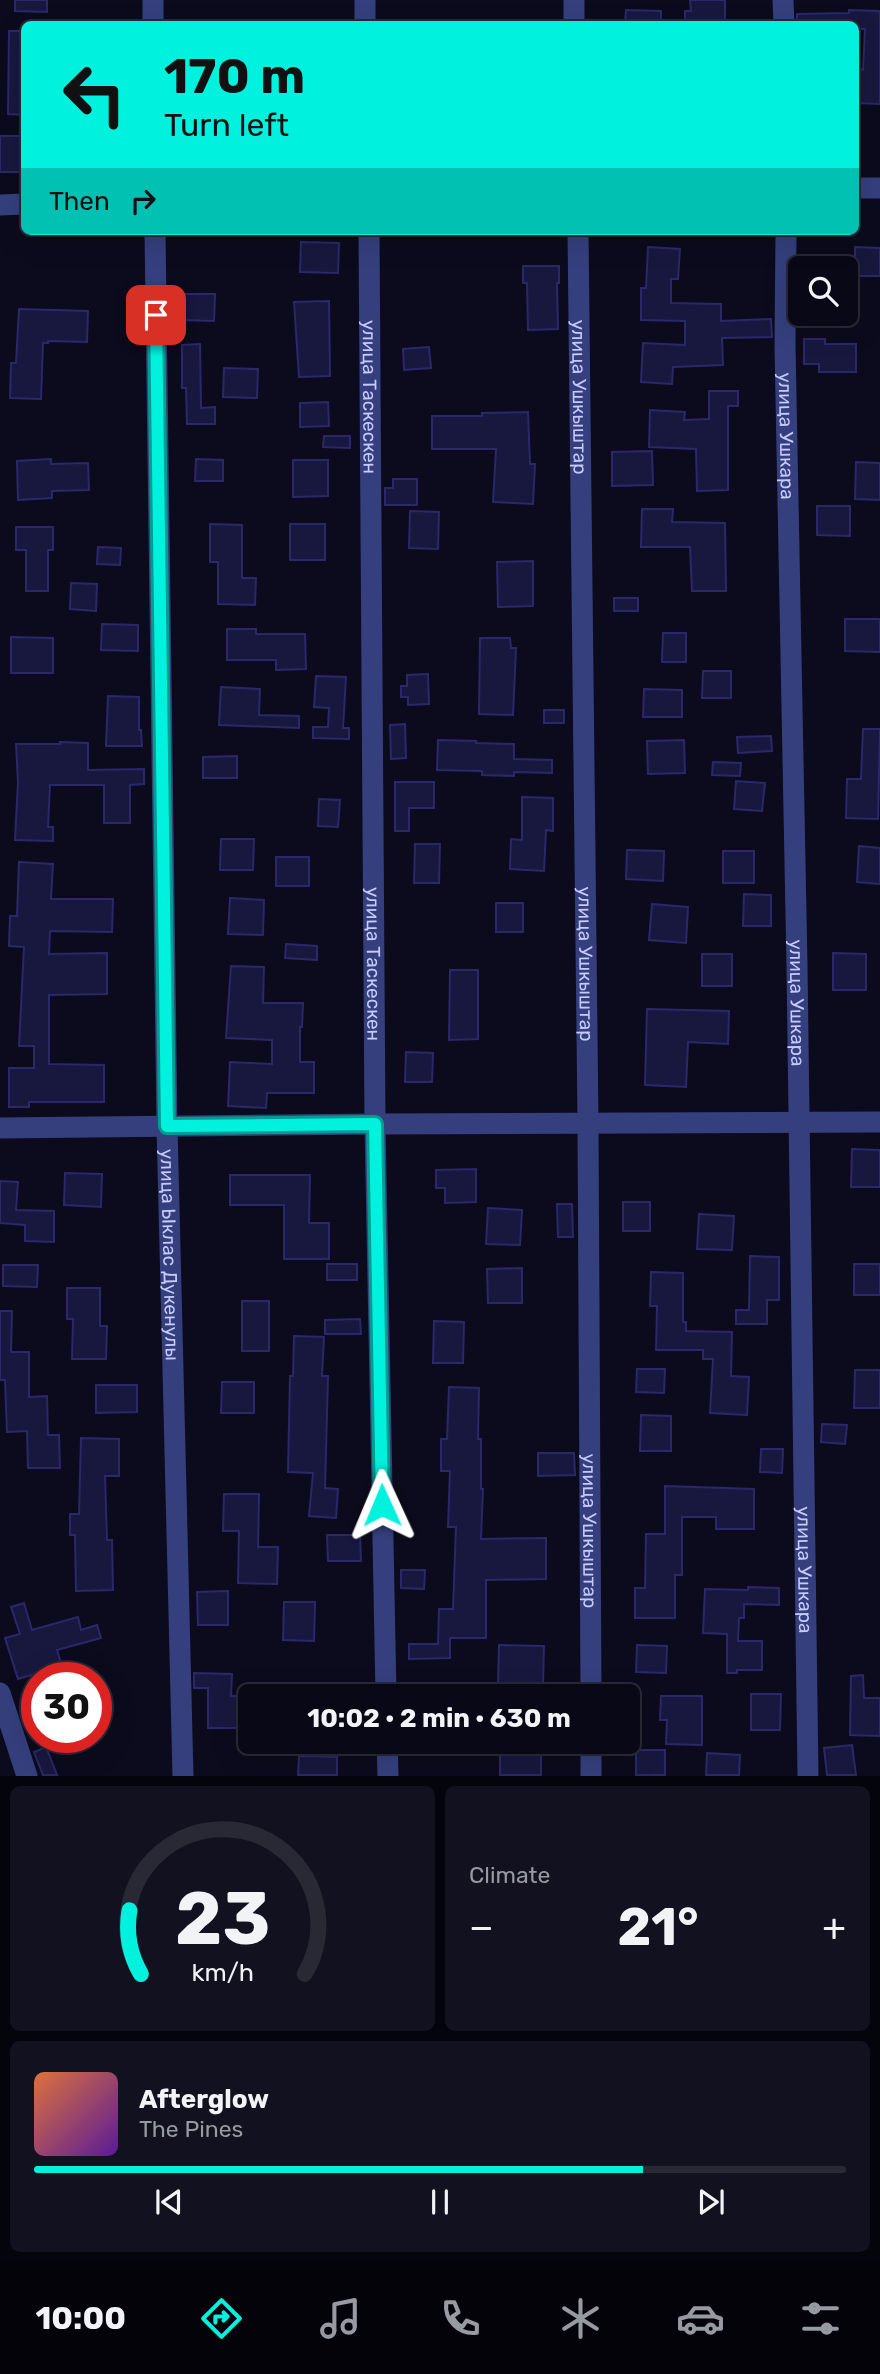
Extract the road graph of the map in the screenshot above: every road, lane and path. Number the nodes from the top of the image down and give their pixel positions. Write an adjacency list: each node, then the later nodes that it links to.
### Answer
1 (153, 0): 5 (street)
2 (365, 0): 6 (street)
3 (574, 0): 7 (street)
4 (783, 0): 8 (street)
5 (153, 21)
6 (365, 21)
7 (574, 21)
8 (784, 21)
9 (859, 188): 10 (street)
10 (880, 188)
11 (21, 204): 12 (street)
12 (0, 205)
13 (155, 235): 21 (street, улица Ыклас Дукенулы)
14 (369, 235): 20 (street, улица Таскескен)
15 (578, 235): 19 (street, улица Ушкыштар)
16 (786, 235): 17 (street, улица Ушкара)
17 (799, 1122): 18 (street); 19 (street); 32 (street, улица Ушкара)
18 (880, 1122)
19 (588, 1123): 20 (street); 24 (street, улица Ушкыштар)
20 (375, 1124): 21 (street); 23 (street, улица Таскескен)
21 (167, 1126): 22 (street); 29 (street, улица Ыклас Дукенулы)
22 (0, 1128)
23 (386, 1684)
24 (591, 1684)
25 (0, 1693): 28 (street)
26 (387, 1754): 30 (street)
27 (591, 1754): 31 (street)
28 (27, 1776)
29 (183, 1776)
30 (388, 1776)
31 (591, 1776)
32 (808, 1776)

